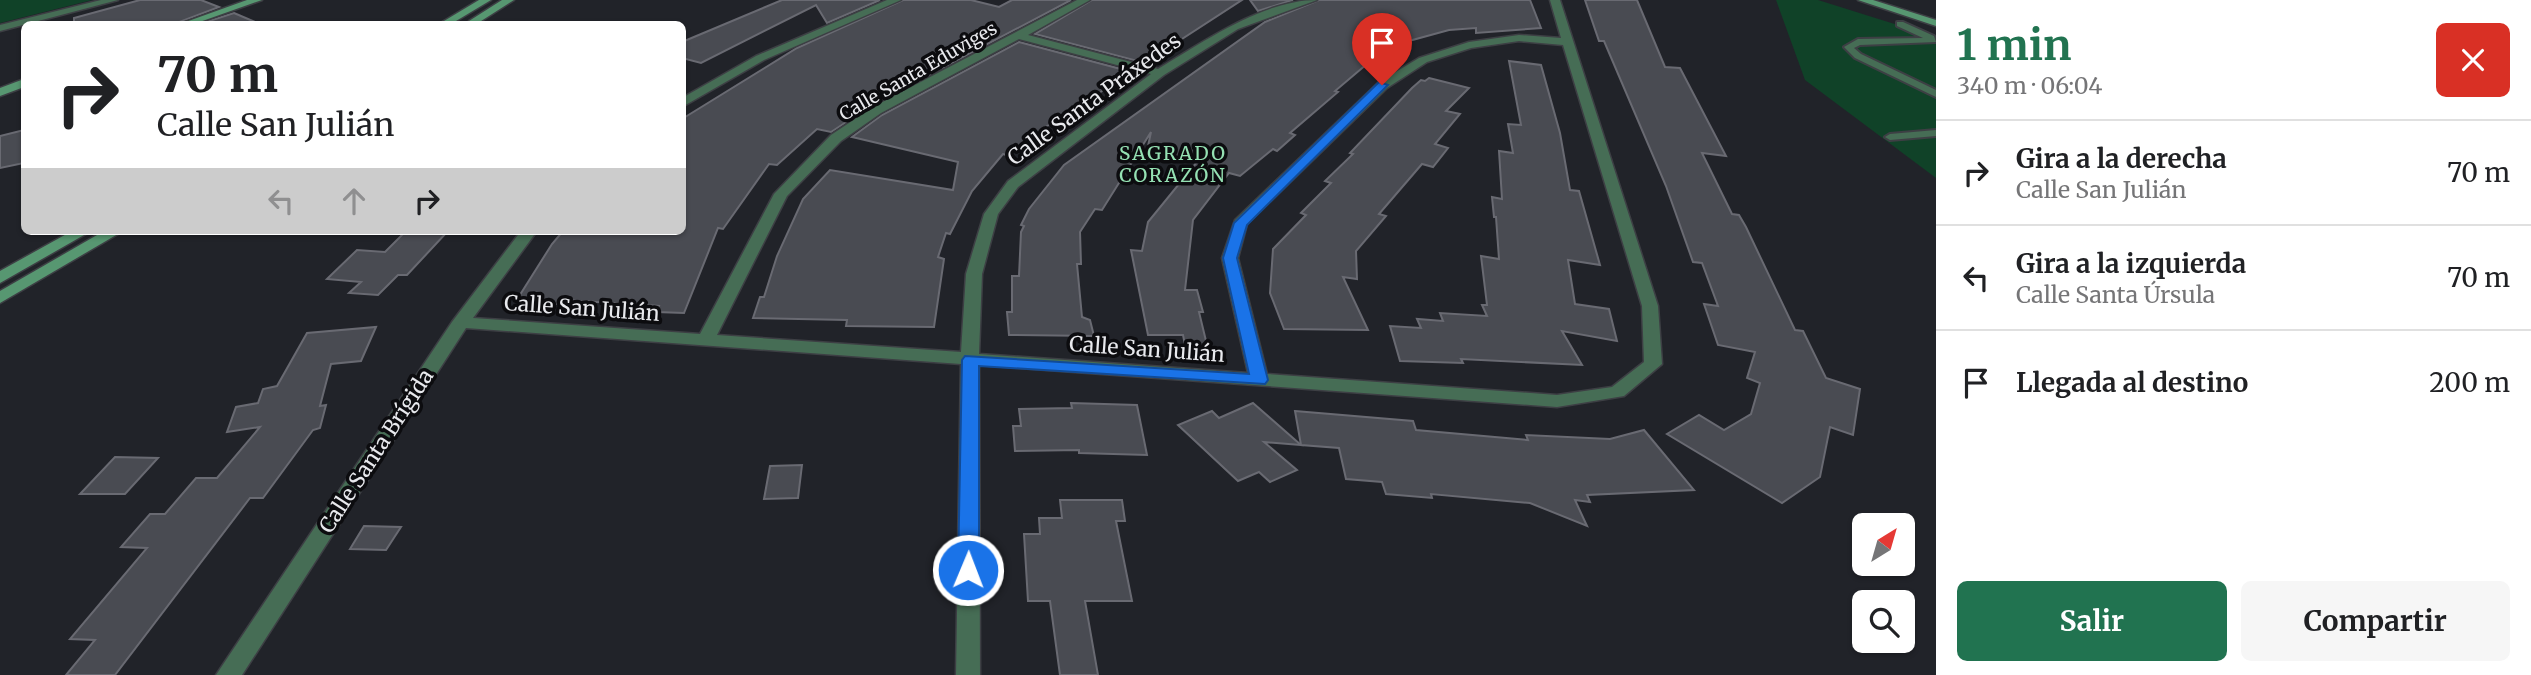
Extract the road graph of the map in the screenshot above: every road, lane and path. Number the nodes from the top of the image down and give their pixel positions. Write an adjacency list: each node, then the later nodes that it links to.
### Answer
1 (113, 0): 10 (street)
2 (257, 0): 11 (main road)
3 (486, 0): 12 (main road)
4 (509, 0): 13 (main road)
5 (896, 0): 25 (street)
6 (1085, 0): 18 (street, Calle Santa Eduviges)
7 (1312, 0): 21 (street, Calle Santa Práxedes)
8 (1555, 0): 20 (street, Calle San Julián)
9 (1863, 0): 15 (main road)
10 (28, 21)
11 (194, 21)
12 (449, 21)
13 (472, 21)
14 (21, 23): 17 (street)
15 (1936, 23)
16 (1900, 24): 19 (lane)
17 (0, 28)
18 (1016, 34): 21 (street); 34 (street, Calle Santa Eduviges)
19 (1936, 40): 24 (lane)
20 (1569, 42): 36 (street); 36 (street, Calle San Julián)
21 (1160, 74): 35 (street, Calle Santa Práxedes)
22 (21, 84): 23 (main road)
23 (0, 92)
24 (1936, 94)
25 (686, 101)
26 (1936, 133): 27 (lane)
27 (1890, 137)
28 (76, 235): 31 (main road)
29 (108, 235): 32 (main road)
30 (526, 235): 33 (street, Calle Santa Brígida)
31 (0, 278)
32 (0, 298)
33 (461, 322): 34 (street, Calle San Julián); 37 (street, Calle Santa Brígida)
34 (705, 341): 35 (street, Calle San Julián)
35 (970, 360): 36 (street, Calle San Julián); 38 (street, Calle Santa Práxedes)
36 (1259, 380)
37 (228, 675)
38 (968, 675)

